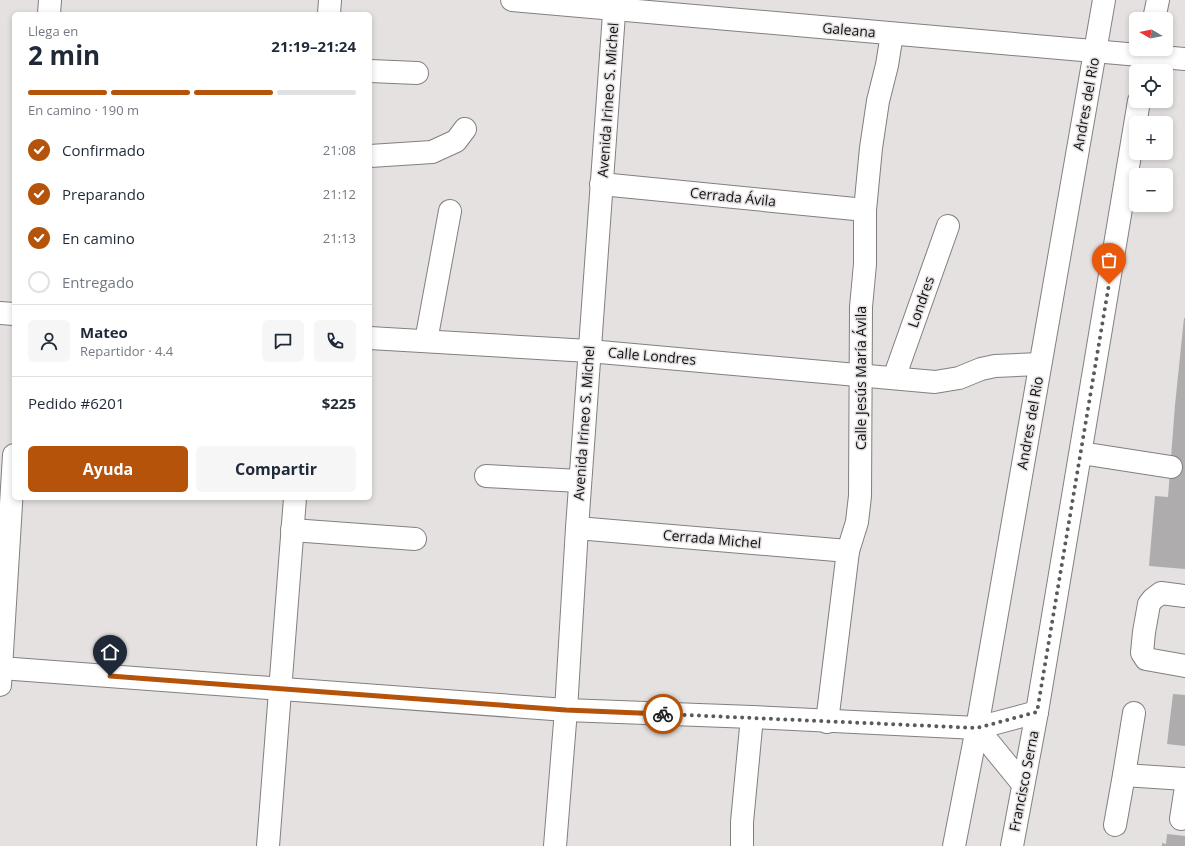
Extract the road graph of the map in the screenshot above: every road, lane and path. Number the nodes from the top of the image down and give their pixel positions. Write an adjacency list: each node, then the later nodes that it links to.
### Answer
1 (50, 0): 7 (street)
2 (330, 0): 8 (street)
3 (512, 0): 6 (street, Galeana)
4 (1104, 0): 11 (street, Andres del Rio)
5 (1158, 0): 9 (street)
6 (615, 4): 10 (street, Galeana); 19 (street, Avenida Irineo S. Michel)
7 (49, 12)
8 (329, 12)
9 (1155, 12)
10 (892, 34): 11 (street, Galeana); 20 (street, Calle Jesús María Ávila)
11 (1095, 52): 12 (street, Galeana); 28 (street, Andres del Rio)
12 (1146, 59): 13 (street, Galeana)
13 (1185, 59)
14 (372, 71): 15 (street)
15 (417, 73)
16 (1138, 108): 31 (street, Francisco Serna)
17 (465, 129): 18 (street)
18 (372, 156)
19 (601, 184): 20 (street, Cerrada Ávila); 27 (street, Avenida Irineo S. Michel)
20 (865, 210): 29 (street, Calle Jesús María Ávila)
21 (450, 211): 26 (street)
22 (948, 226): 30 (street, Londres)
23 (0, 313): 24 (street)
24 (12, 314)
25 (372, 338): 26 (street, Calle Londres)
26 (426, 341): 27 (street, Calle Londres)
27 (589, 350): 29 (street, Calle Londres); 34 (street, Avenida Irineo S. Michel)
28 (1040, 364): 30 (street, Calle Londres); 50 (street, Andres del Rio)
29 (862, 375): 30 (street, Calle Londres); 40 (street, Calle Jesús María Ávila)
30 (894, 378)
31 (1081, 452): 32 (street); 46 (street, Francisco Serna)
32 (1171, 467)
33 (486, 476): 34 (street)
34 (580, 481): 37 (street, Avenida Irineo S. Michel)
35 (12, 493): 43 (street)
36 (294, 500): 38 (street)
37 (577, 528): 40 (street, Cerrada Michel); 45 (street, Avenida Irineo S. Michel)
38 (292, 530): 39 (street); 44 (street)
39 (415, 539)
40 (848, 551): 49 (street, Calle Jesús María Ávila)
41 (1185, 596): 42 (street)
42 (1185, 666)
43 (0, 674): 44 (street)
44 (281, 688): 45 (street); 57 (street)
45 (566, 710): 48 (street); 58 (street, Avenida Irineo S. Michel)
46 (1037, 712): 50 (street); 53 (street, Francisco Serna)
47 (1134, 713): 51 (street)
48 (752, 717): 49 (street); 59 (street)
49 (827, 722): 50 (street)
50 (977, 728): 53 (street); 60 (street, Andres del Rio)
51 (1124, 775): 52 (street); 56 (street)
52 (1185, 779)
53 (1022, 783): 61 (street, Francisco Serna)
54 (1185, 793): 55 (street)
55 (1181, 819)
56 (1115, 824)
57 (268, 846)
58 (555, 846)
59 (742, 846)
60 (954, 846)
61 (1012, 846)

